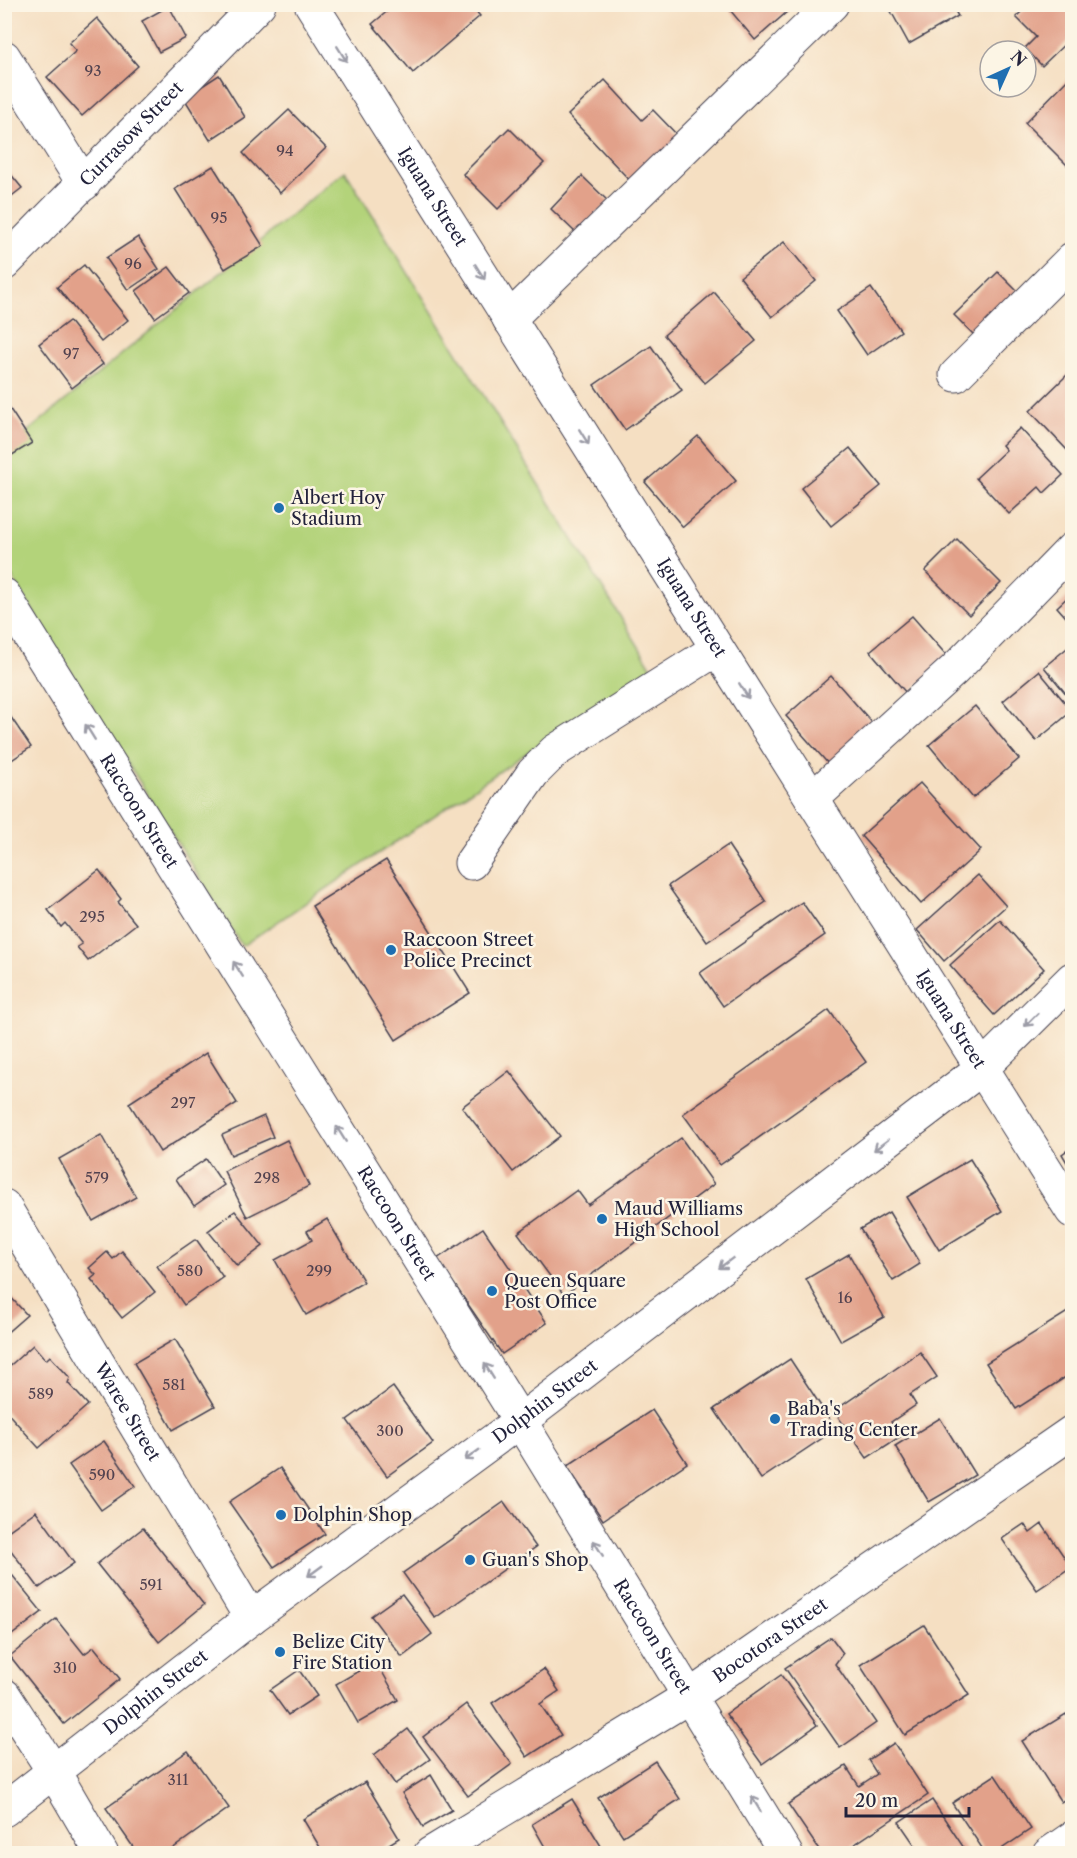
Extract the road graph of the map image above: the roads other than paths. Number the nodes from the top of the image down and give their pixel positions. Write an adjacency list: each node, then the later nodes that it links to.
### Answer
1 (259, 4): 5 (street, Currasow Street)
2 (311, 4): 8 (street, Iguana Street, one-way to 8)
3 (832, 4): 8 (street)
4 (4, 57): 5 (street)
5 (84, 184): 7 (street, Currasow Street)
6 (1072, 259): 9 (street)
7 (4, 264)
8 (510, 319): 12 (street, Iguana Street, one-way to 12)
9 (956, 375)
10 (1072, 549): 13 (street)
11 (4, 594): 19 (street, Raccoon Street, one-way to 11)
12 (717, 649): 13 (street, Iguana Street, one-way to 13); 14 (street)
13 (812, 799): 16 (street, Iguana Street)
14 (471, 863)
15 (1072, 979): 16 (street, Dolphin Street, one-way to 16)
16 (982, 1068): 18 (street, Iguana Street); 19 (street, Dolphin Street, one-way to 19)
17 (4, 1206): 21 (street, Waree Street)
18 (1072, 1211)
19 (520, 1421): 21 (street, Dolphin Street, one-way to 21); 23 (street, Raccoon Street, one-way to 19)
20 (1072, 1432): 23 (street, Bocotora Street)
21 (251, 1618): 24 (street, Dolphin Street)
22 (4, 1695): 24 (street)
23 (690, 1696): 28 (street, Bocotora Street); 29 (street, Raccoon Street, one-way to 23)
24 (54, 1772): 25 (street, Dolphin Street); 27 (street)
25 (4, 1810)
26 (1072, 1838): 30 (street)
27 (102, 1854)
28 (430, 1854)
29 (786, 1854)
30 (1049, 1854)

